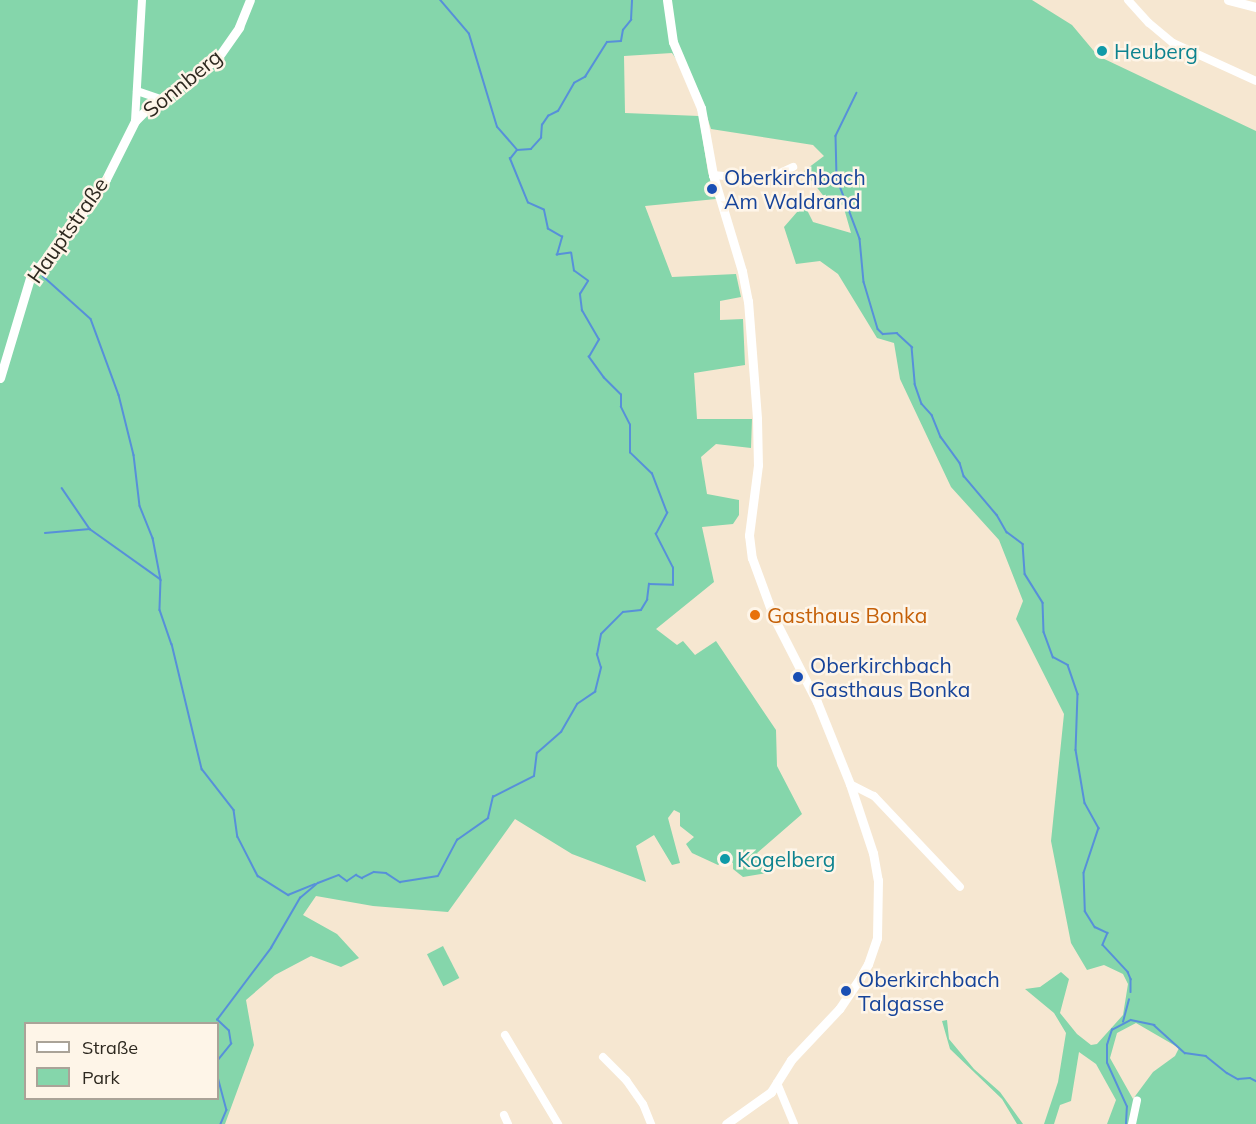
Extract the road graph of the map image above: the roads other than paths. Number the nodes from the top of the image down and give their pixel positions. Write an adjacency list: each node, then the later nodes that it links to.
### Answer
1 (142, 0): 8 (street, Sonnberg)
2 (250, 0): 9 (street, Sonnberg)
3 (666, 0): 12 (street)
4 (1128, 0): 7 (street)
5 (1228, 0): 6 (street)
6 (1256, 7)
7 (1256, 81)
8 (137, 91): 9 (street); 10 (street, Sonnberg)
9 (160, 99): 10 (street, Sonnberg)
10 (135, 122): 13 (street, Hauptstraße)
11 (793, 167): 12 (street)
12 (713, 175): 14 (street)
13 (0, 378)
14 (850, 784): 15 (street); 18 (street)
15 (960, 887)
16 (504, 1035): 22 (street)
17 (603, 1057): 23 (street)
18 (777, 1083): 24 (street); 25 (street)
19 (1137, 1101): 26 (street)
20 (504, 1115): 21 (street)
21 (508, 1124)
22 (558, 1124)
23 (651, 1124)
24 (726, 1124)
25 (794, 1124)
26 (1132, 1124)

